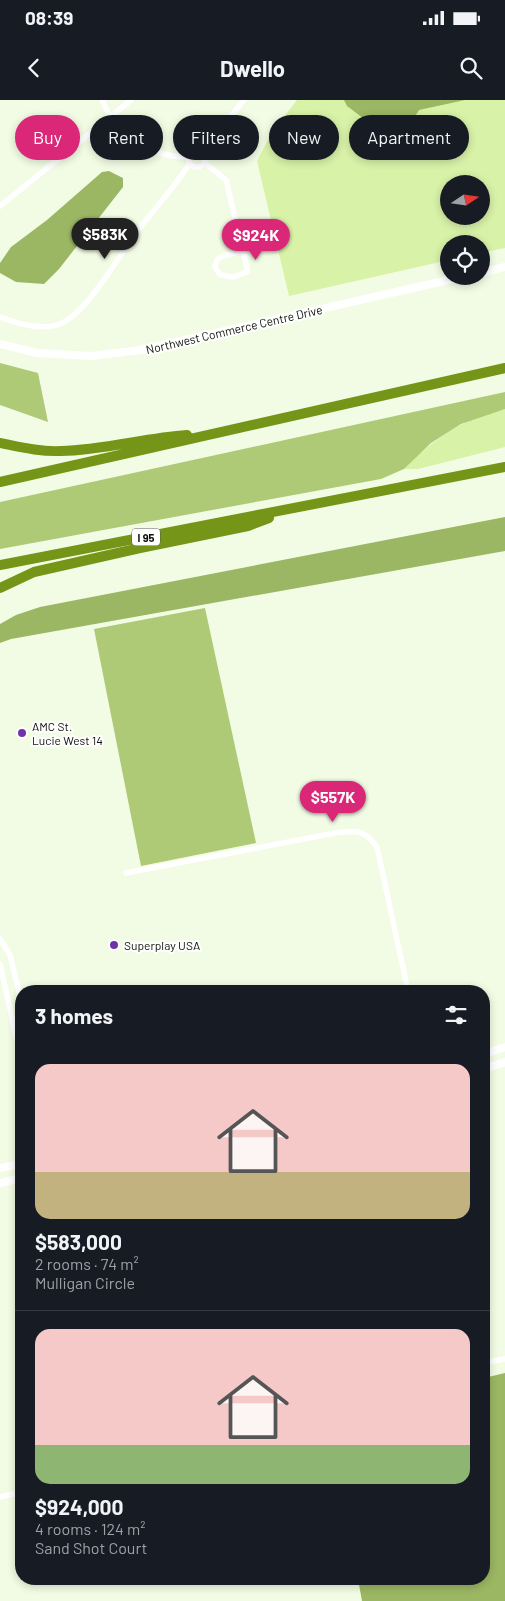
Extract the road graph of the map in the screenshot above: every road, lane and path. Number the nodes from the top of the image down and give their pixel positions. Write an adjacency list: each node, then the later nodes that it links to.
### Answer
1 (102, 100): 4 (street)
2 (131, 100): 5 (street)
3 (244, 100): 6 (street)
4 (109, 115)
5 (112, 115)
6 (232, 115)
7 (90, 133): 12 (street)
8 (189, 160): 10 (street)
9 (206, 160): 11 (street)
10 (190, 163): 11 (street); 17 (street)
11 (205, 163): 13 (street)
12 (0, 206)
13 (242, 250): 13 (street)
14 (505, 267): 15 (street)
15 (490, 271)
16 (440, 282): 18 (street, Northwest Commerce Centre Drive)
17 (0, 317)
18 (0, 344)
19 (505, 368): 20 (highway)
20 (220, 432): 21 (highway); 23 (highway)
21 (0, 443)
22 (505, 467): 24 (highway, I 95)
23 (0, 482)
24 (292, 509): 25 (highway, I 95); 26 (highway)
25 (0, 565)
26 (0, 588)
27 (126, 873): 31 (street)
28 (0, 939): 30 (street)
29 (0, 964): 32 (street)
30 (17, 985)
31 (407, 985)
32 (15, 1031)
33 (505, 1047): 34 (street)
34 (490, 1052)
35 (505, 1057): 37 (street)
36 (505, 1062): 37 (street)
37 (493, 1066): 38 (street)
38 (490, 1067)
39 (15, 1165): 40 (street)
40 (0, 1168)
41 (15, 1179): 42 (street)
42 (0, 1183)
43 (504, 1359): 44 (street)
44 (490, 1362)
45 (15, 1493): 46 (street)
46 (1, 1496)

